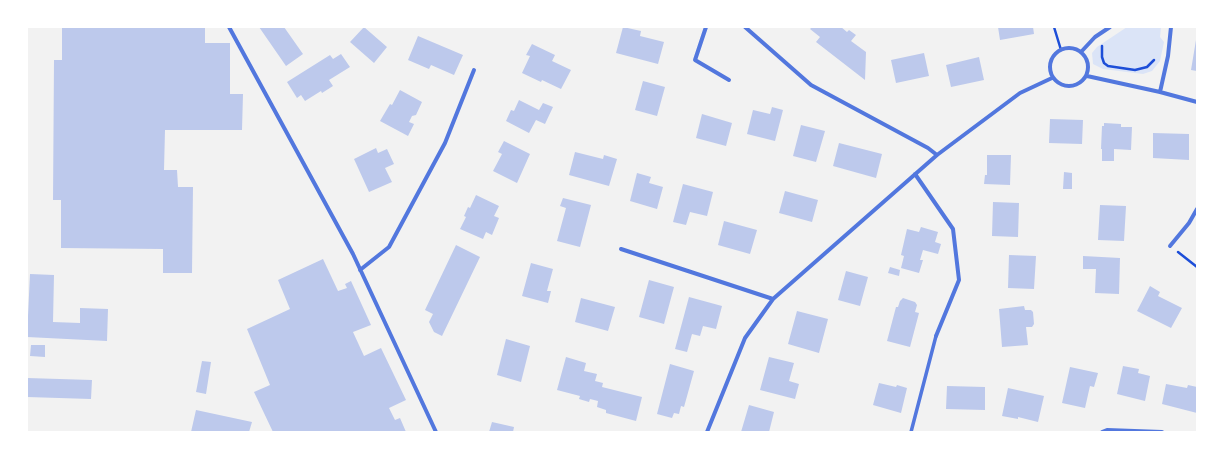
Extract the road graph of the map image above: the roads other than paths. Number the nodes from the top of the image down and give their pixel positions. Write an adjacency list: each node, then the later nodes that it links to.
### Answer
1 (229, 27): 18 (street)
2 (706, 27): 10 (street)
3 (745, 27): 13 (street)
4 (1110, 27): 6 (street)
5 (1171, 27): 11 (street)
6 (1081, 52): 8 (street); 9 (street)
7 (474, 70): 18 (street)
8 (1087, 76): 9 (street); 11 (street)
9 (1052, 78): 13 (street)
10 (729, 80)
11 (1160, 92): 12 (street)
12 (1197, 102)
13 (937, 155): 14 (street)
14 (915, 174): 19 (street); 20 (street)
15 (1197, 209): 16 (street)
16 (1170, 246)
17 (621, 250): 19 (street)
18 (360, 270): 21 (street)
19 (773, 299): 22 (street)
20 (936, 336): 23 (street)
21 (436, 432)
22 (707, 432)
23 (911, 432)
24 (1102, 432): 25 (street)
25 (1162, 432)

